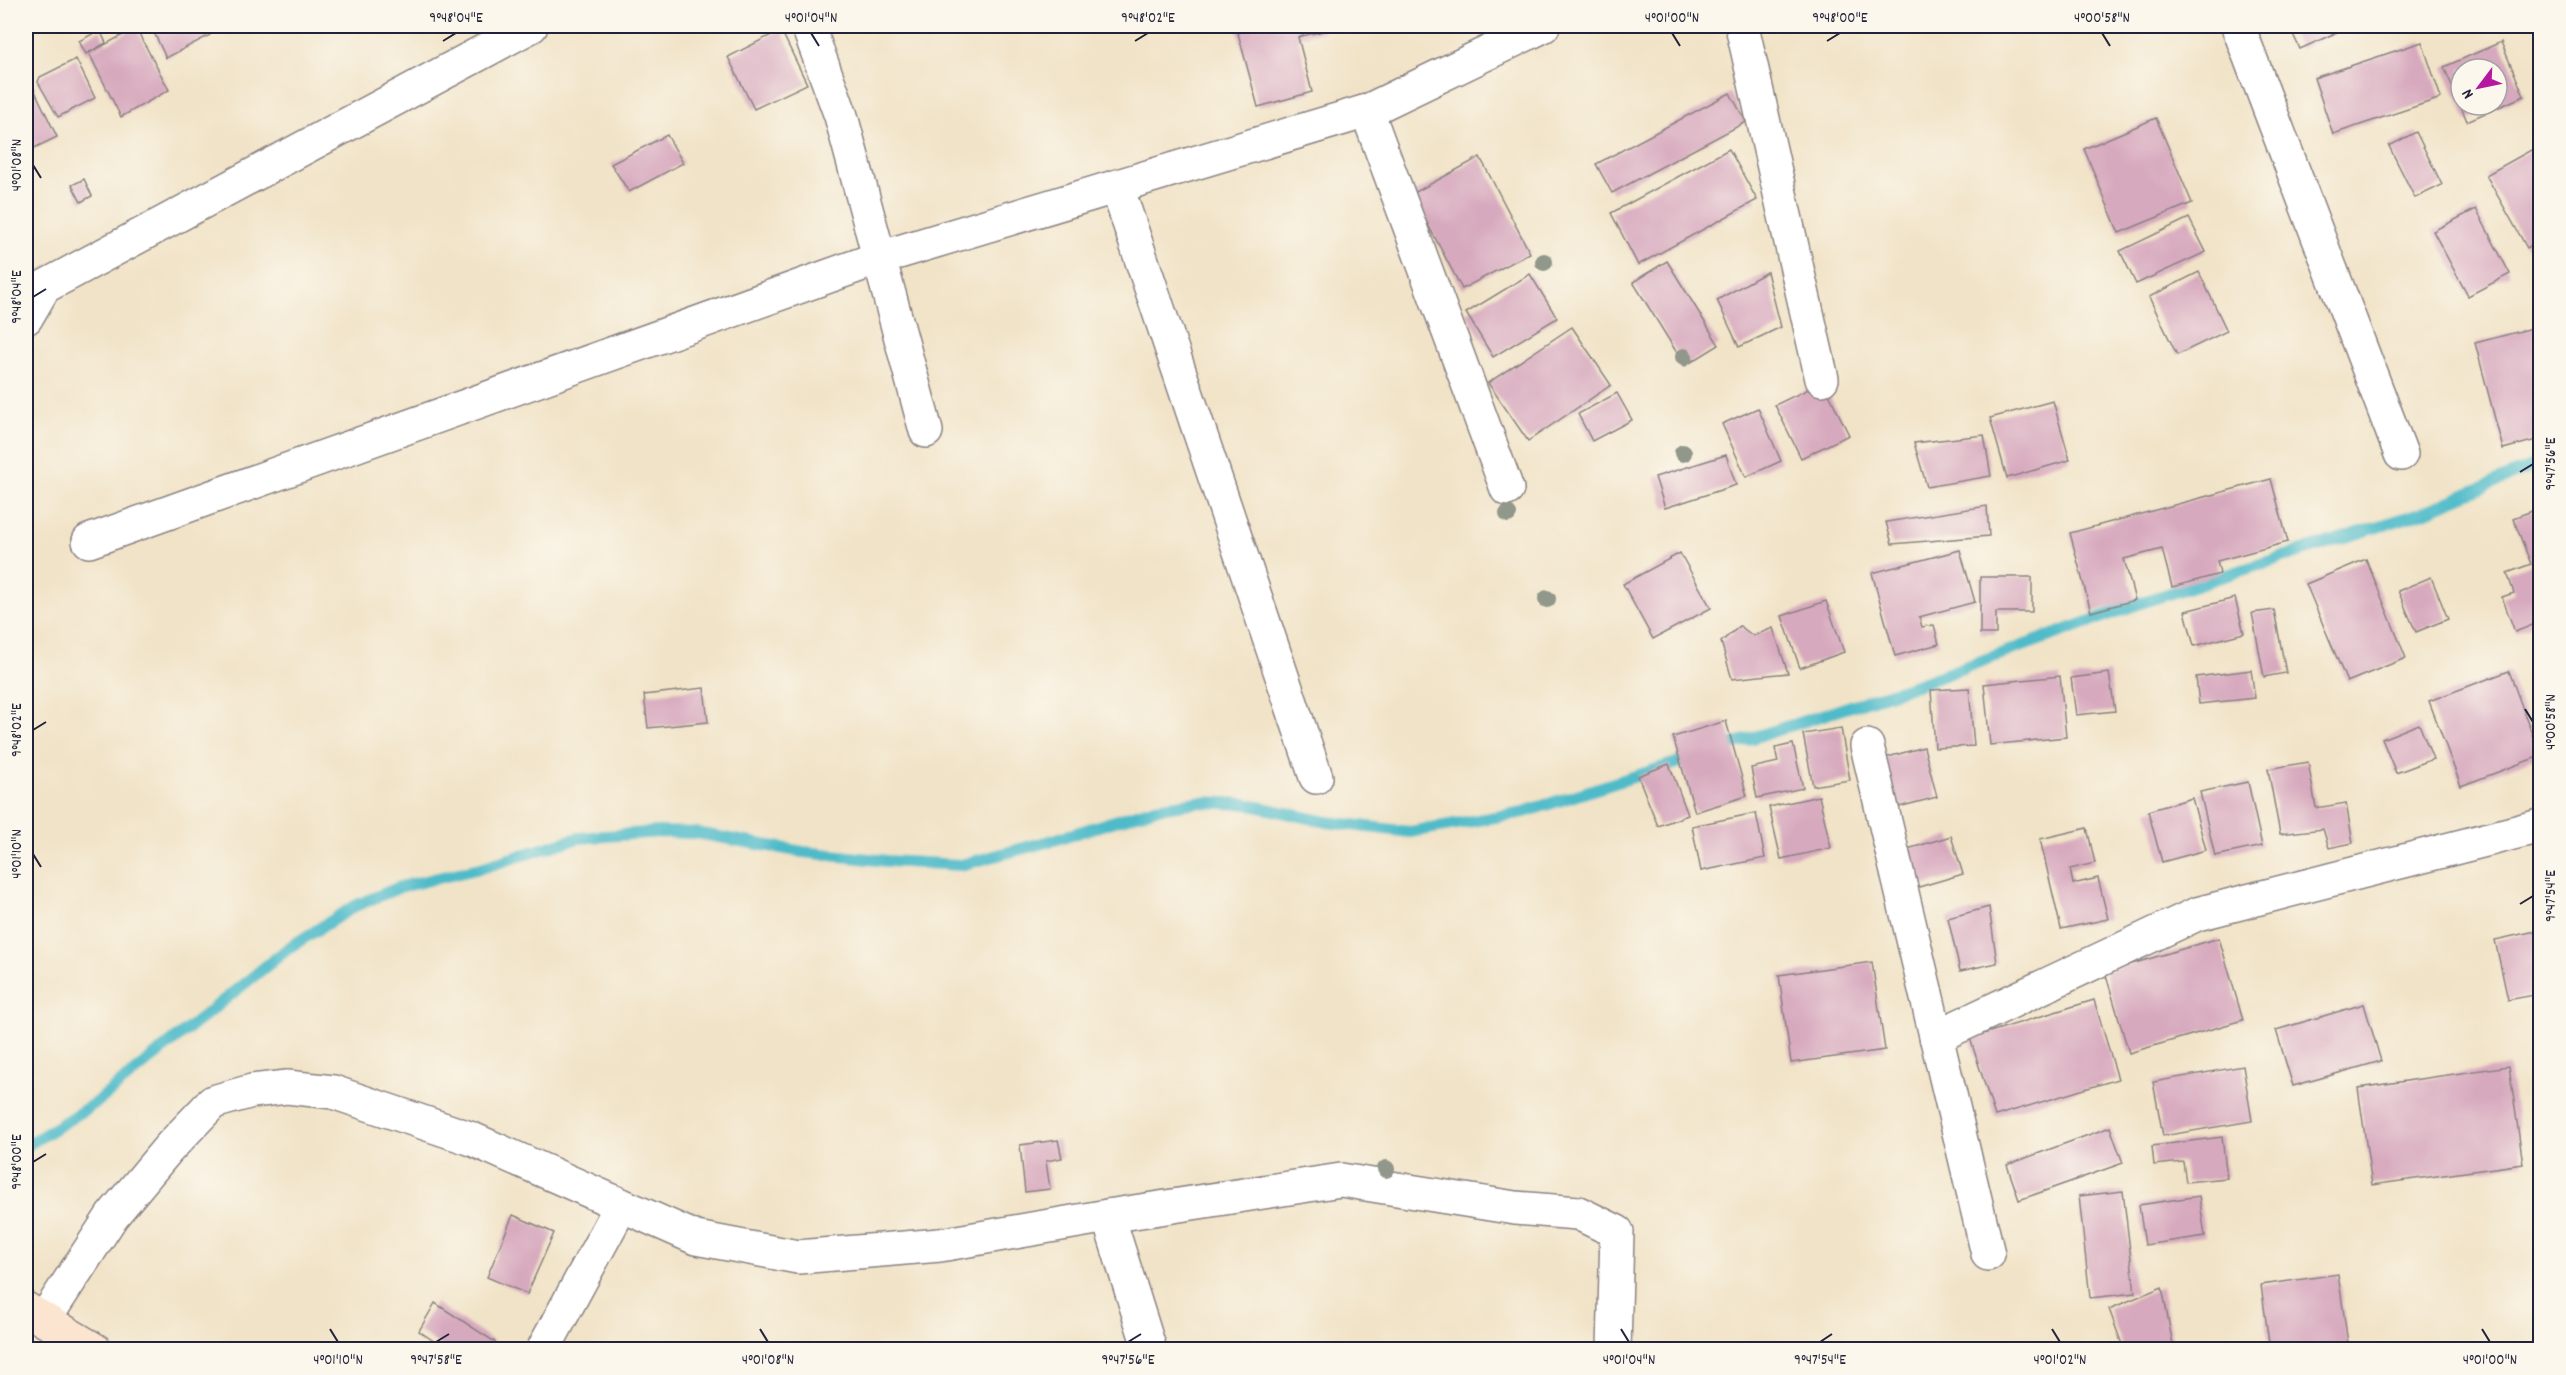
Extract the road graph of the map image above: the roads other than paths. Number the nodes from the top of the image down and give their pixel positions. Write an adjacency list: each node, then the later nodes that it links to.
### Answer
1 (531, 26): 9 (street)
2 (808, 26): 8 (street)
3 (1543, 26): 6 (street)
4 (1742, 26): 10 (street)
5 (2238, 26): 12 (street)
6 (1367, 111): 7 (street); 13 (street)
7 (1117, 187): 8 (street); 16 (street)
8 (879, 258): 11 (street); 14 (street)
9 (26, 318)
10 (1822, 379)
11 (926, 431)
12 (2401, 454)
13 (1507, 489)
14 (88, 541)
15 (1867, 746): 18 (street)
16 (1316, 777)
17 (2541, 826): 18 (street)
18 (1936, 1037): 21 (street)
19 (621, 1206): 20 (street); 22 (street); 24 (street)
20 (1108, 1216): 25 (street); 26 (street)
21 (1988, 1254)
22 (35, 1314): 23 (main road)
23 (95, 1350)
24 (543, 1350)
25 (1150, 1350)
26 (1614, 1350)

